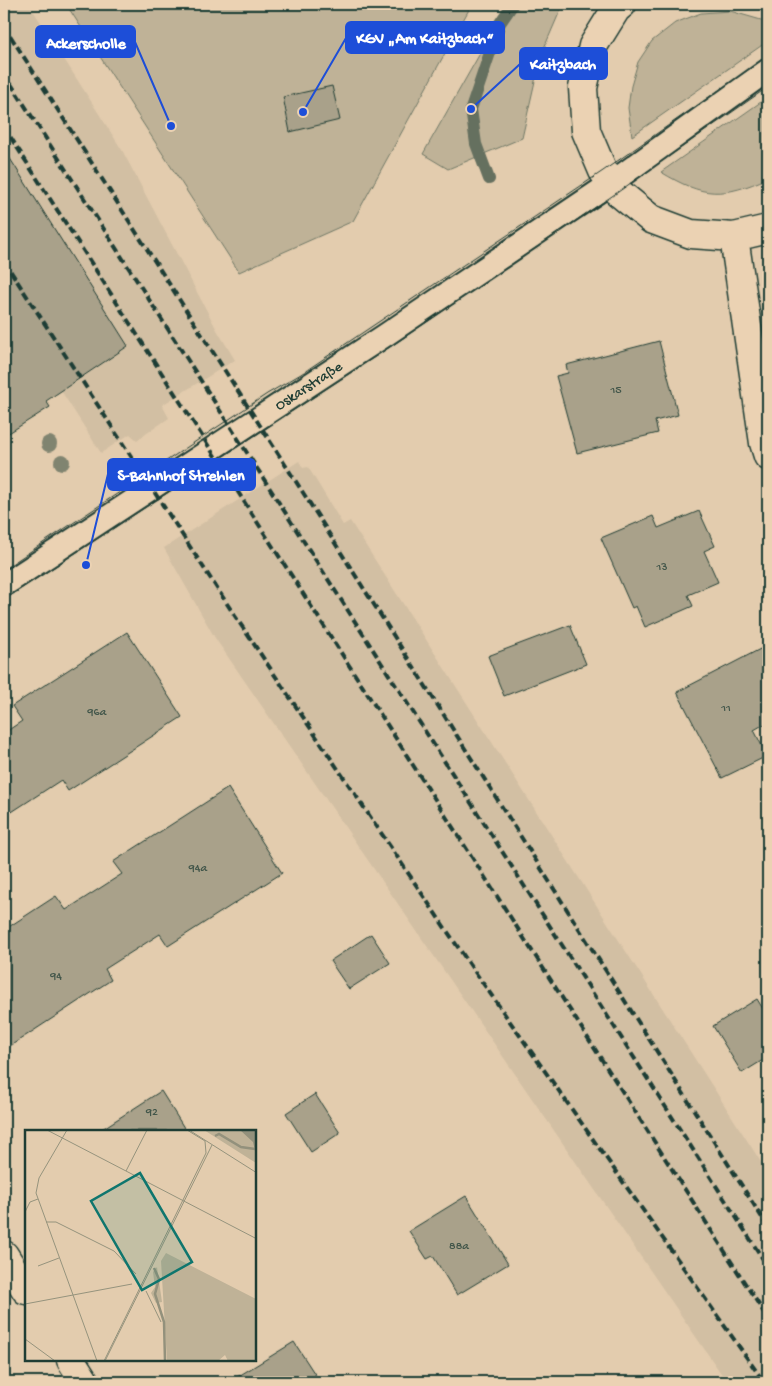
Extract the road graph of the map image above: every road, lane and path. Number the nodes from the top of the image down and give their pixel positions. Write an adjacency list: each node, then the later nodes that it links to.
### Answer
1 (622, 4): 3 (street)
2 (768, 70): 3 (lane, Oskarstraße)
3 (611, 183): 5 (street); 7 (lane, Oskarstraße)
4 (768, 229): 5 (street)
5 (734, 237): 6 (street)
6 (768, 456)
7 (4, 585)
8 (4, 1255): 9 (street)
9 (25, 1288)
10 (72, 1361): 11 (street)
11 (85, 1382)

